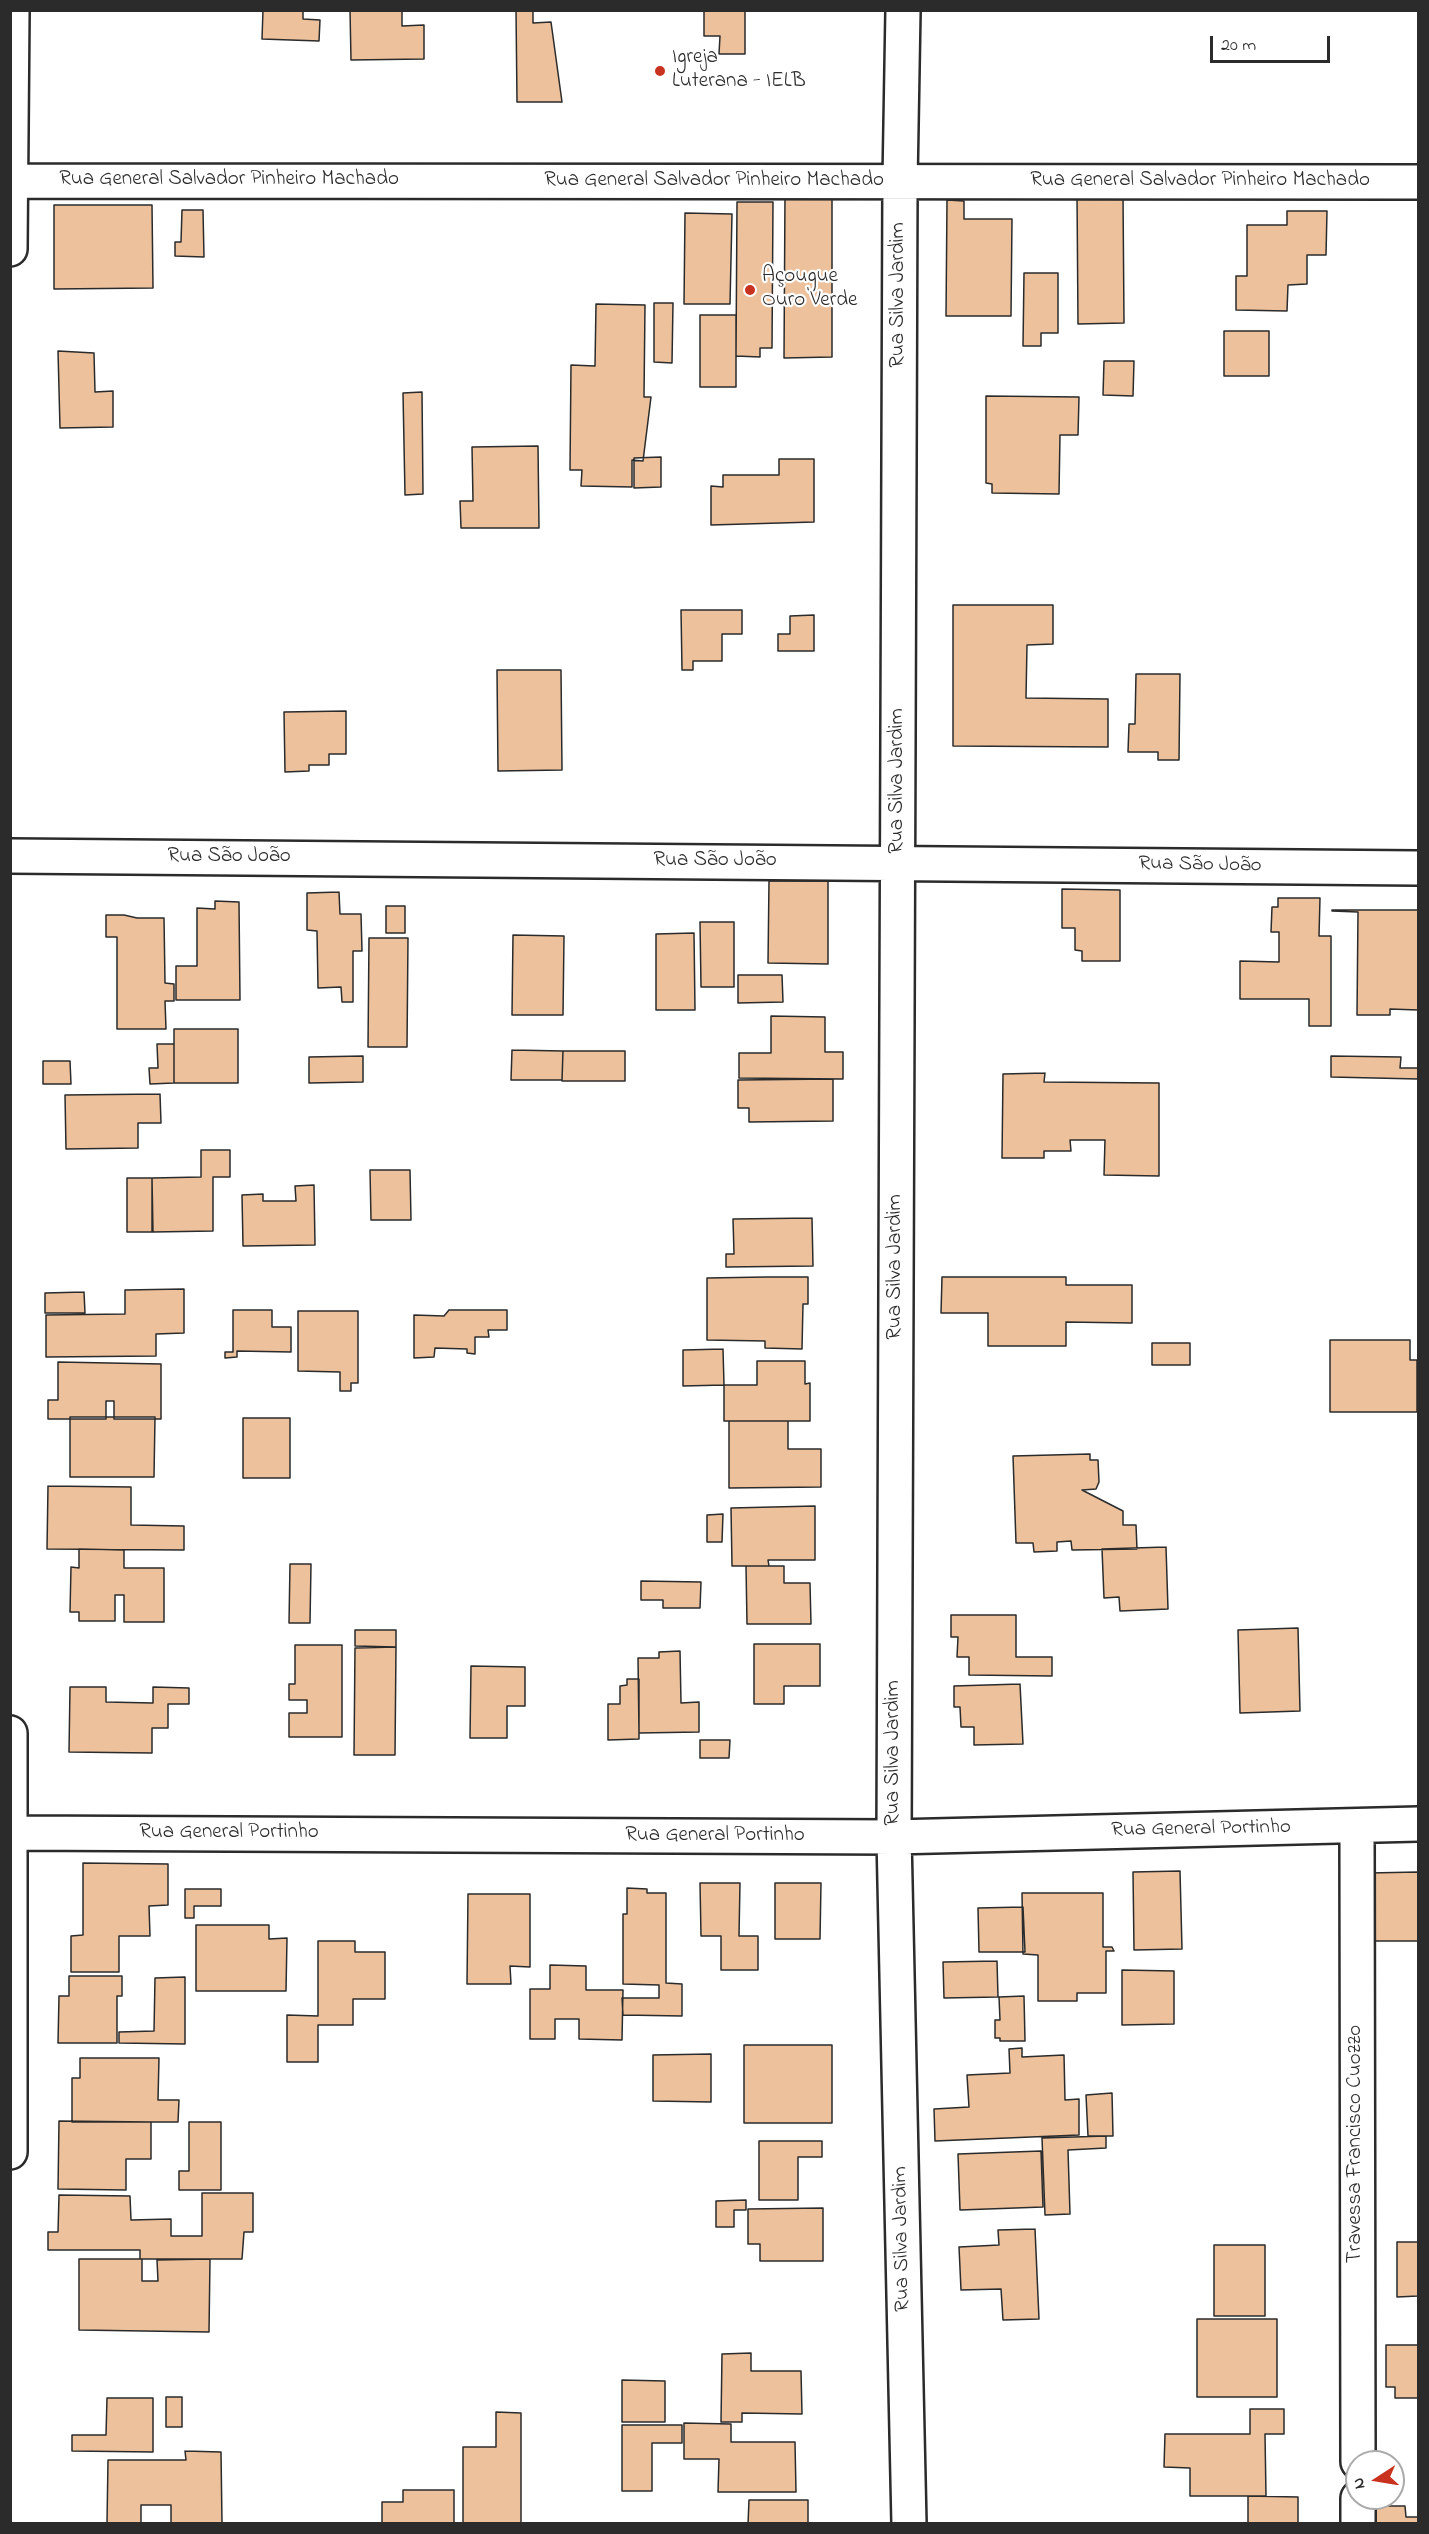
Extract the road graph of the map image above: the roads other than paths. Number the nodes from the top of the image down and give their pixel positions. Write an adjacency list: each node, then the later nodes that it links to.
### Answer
1 (12, 10): 3 (street)
2 (903, 10): 4 (street, Rua Silva Jardim)
3 (11, 181): 4 (street, Rua General Salvador Pinheiro Machado); 6 (street)
4 (900, 182): 5 (street, Rua General Salvador Pinheiro Machado); 8 (street, Rua Silva Jardim)
5 (1419, 182)
6 (10, 249)
7 (10, 856): 8 (street, Rua São João)
8 (899, 863): 9 (street, Rua São João); 14 (street, Rua Silva Jardim)
9 (1419, 868)
10 (10, 1733): 13 (street)
11 (1419, 1824): 12 (street, Rua General Portinho)
12 (1357, 1827): 14 (street, Rua General Portinho); 16 (street, Travessa Francisco Cuozzo)
13 (11, 1833): 14 (street, Rua General Portinho); 15 (street)
14 (894, 1838): 17 (street, Rua Silva Jardim)
15 (10, 2152)
16 (1358, 2450)
17 (909, 2523)

